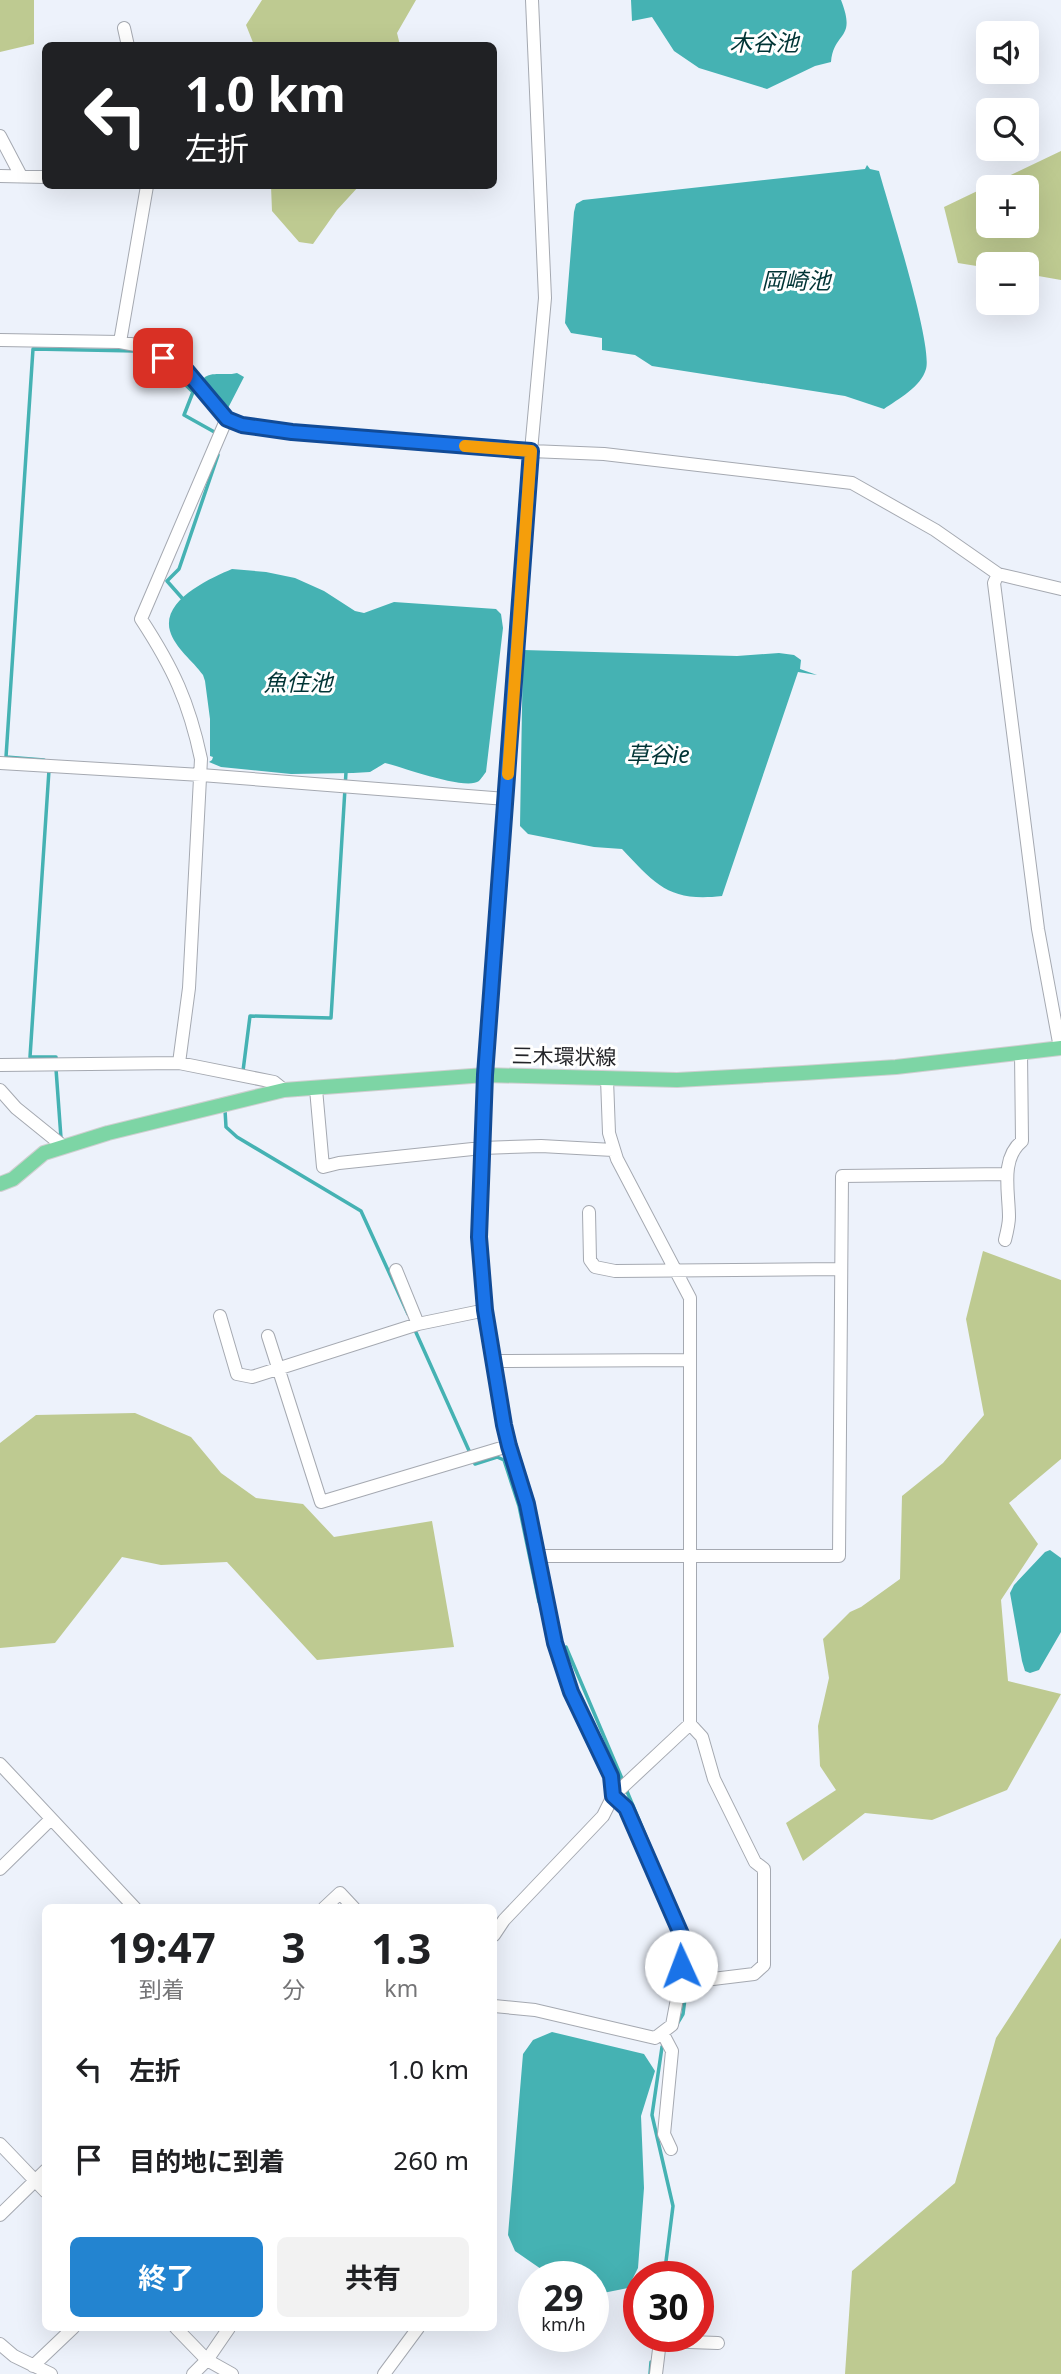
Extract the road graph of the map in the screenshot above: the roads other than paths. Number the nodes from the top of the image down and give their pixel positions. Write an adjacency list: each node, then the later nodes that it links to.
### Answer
1 (532, 0): 12 (street)
2 (124, 28): 3 (street)
3 (127, 42)
4 (0, 136): 6 (street)
5 (0, 176): 6 (street)
6 (21, 176): 7 (street)
7 (42, 177)
8 (146, 189): 10 (street)
9 (0, 340): 10 (street)
10 (120, 342): 11 (street)
11 (227, 418): 12 (street); 16 (street)
12 (531, 451): 13 (street); 17 (street)
13 (998, 573): 14 (street); 18 (street)
14 (1061, 589)
15 (0, 763): 16 (street)
16 (201, 775): 17 (street); 20 (street)
17 (506, 799): 22 (street)
18 (1060, 1048): 19 (main road, 三木環状線)
19 (1021, 1053): 23 (main road, 三木環状線); 30 (street)
20 (179, 1063): 21 (street); 26 (street)
21 (0, 1065)
22 (485, 1075): 23 (main road, 三木環状線); 24 (main road, 三木環状線); 28 (street)
23 (607, 1079): 29 (street)
24 (316, 1089): 26 (main road, 三木環状線); 28 (street)
25 (0, 1090): 27 (street)
26 (284, 1090): 27 (main road, 三木環状線)
27 (63, 1146): 31 (main road, 三木環状線)
28 (482, 1148): 29 (street); 37 (street)
29 (613, 1150): 34 (street)
30 (1007, 1174): 33 (street); 35 (street)
31 (0, 1184)
32 (589, 1212): 34 (street)
33 (1005, 1240)
34 (674, 1269): 35 (street); 41 (street)
35 (841, 1269): 46 (street)
36 (396, 1270): 39 (street)
37 (485, 1310): 39 (street); 42 (street)
38 (220, 1316): 43 (street)
39 (418, 1325): 43 (street)
40 (268, 1336): 43 (street)
41 (690, 1360): 42 (street); 46 (street)
42 (493, 1361): 44 (street)
43 (278, 1369): 44 (street)
44 (509, 1446): 45 (street)
45 (539, 1556): 46 (street); 49 (street)
46 (690, 1557): 47 (street)
47 (690, 1724): 49 (street); 56 (street)
48 (0, 1764): 50 (street)
49 (613, 1796): 55 (street); 56 (street)
50 (51, 1819): 51 (street); 52 (street)
51 (0, 1869)
52 (131, 1904)
53 (328, 1904): 54 (street)
54 (350, 1904)
55 (497, 1930)
56 (680, 1983): 58 (street)
57 (497, 2006): 58 (street)
58 (663, 2034): 60 (street)
59 (0, 2144): 62 (street)
60 (671, 2149)
61 (42, 2173): 62 (street)
62 (34, 2180): 63 (street); 64 (street)
63 (42, 2188)
64 (0, 2215)
65 (69, 2331): 72 (street)
66 (179, 2331): 71 (street)
67 (227, 2331): 71 (street)
68 (416, 2331): 76 (street)
69 (718, 2343): 77 (street)
70 (0, 2344): 72 (street)
71 (207, 2360): 74 (street); 75 (street)
72 (33, 2366): 73 (street)
73 (47, 2374)
74 (193, 2374)
75 (232, 2374)
76 (384, 2374)
77 (656, 2374)

